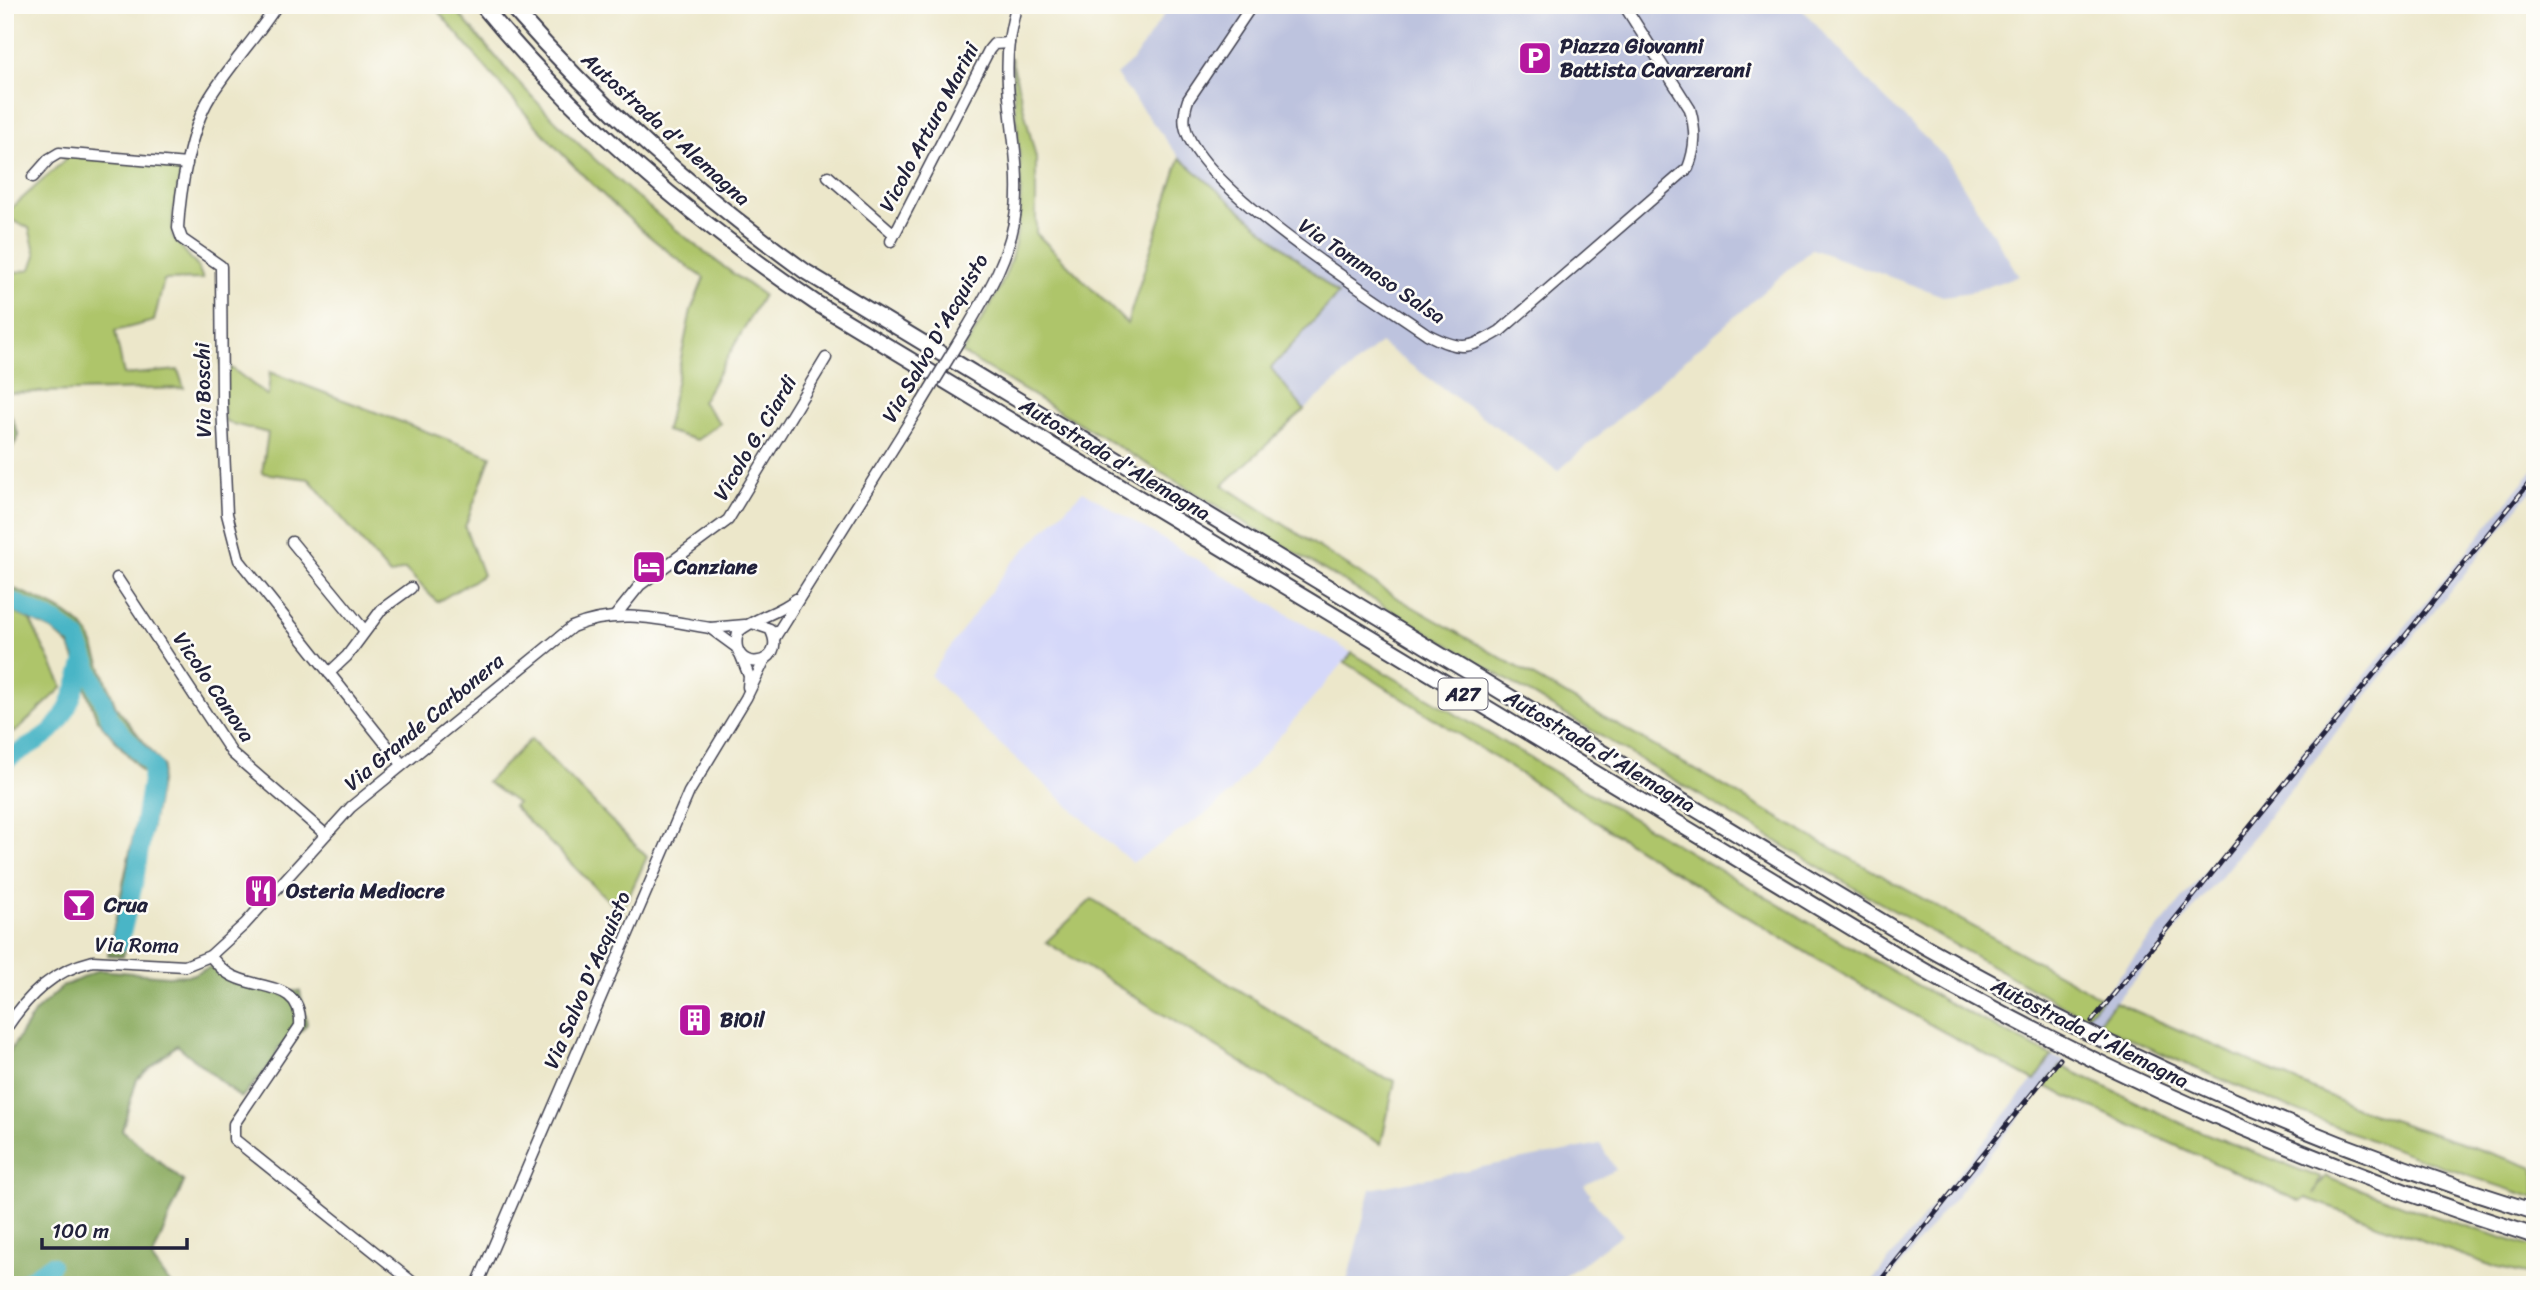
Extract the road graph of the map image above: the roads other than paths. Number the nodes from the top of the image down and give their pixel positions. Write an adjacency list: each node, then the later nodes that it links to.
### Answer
1 (277, 5): 8 (street, Via Boschi)
2 (482, 5): 30 (highway, Autostrada d'Alemagna / A27)
3 (510, 5): 29 (highway, Autostrada d'Alemagna / A27)
4 (1016, 5): 7 (street, Via Salvo D'Acquisto)
5 (1252, 5): 6 (street, Via Tommaso Salsa)
6 (1624, 5)
7 (1009, 43): 9 (street, Vicolo Arturo Marini); 14 (street, Via Salvo D'Acquisto, bridge)
8 (187, 164): 10 (street); 23 (street, Via Boschi)
9 (828, 176)
10 (33, 177)
11 (826, 358): 16 (street, Vicolo G. Ciardi)
12 (292, 542): 19 (street)
13 (117, 578): 26 (street, Vicolo Canova)
14 (809, 586): 17 (street, Via Salvo D'Acquisto); 20 (street, Via Salvo D'Acquisto)
15 (411, 588): 19 (street)
16 (615, 615): 18 (street, Via Grande Carbonera); 25 (street, Via Grande Carbonera)
17 (749, 624): 18 (street, Via Grande Carbonera); 20 (street); 21 (street)
18 (710, 628): 21 (street, Via Grande Carbonera)
19 (365, 631): 23 (street)
20 (775, 637): 22 (street, Via Salvo D'Acquisto)
21 (739, 652): 22 (street); 24 (street)
22 (765, 659): 24 (street, Via Salvo D'Acquisto)
23 (329, 673): 25 (street, Via Boschi)
24 (746, 698): 32 (street, Via Salvo D'Acquisto)
25 (401, 763): 26 (street, Via Grande Carbonera)
26 (325, 834): 27 (street, Via Grande Carbonera)
27 (210, 956): 28 (street, Via Roma); 31 (street)
28 (5, 1030)
29 (2535, 1212)
30 (2535, 1236)
31 (416, 1285)
32 (477, 1285)

